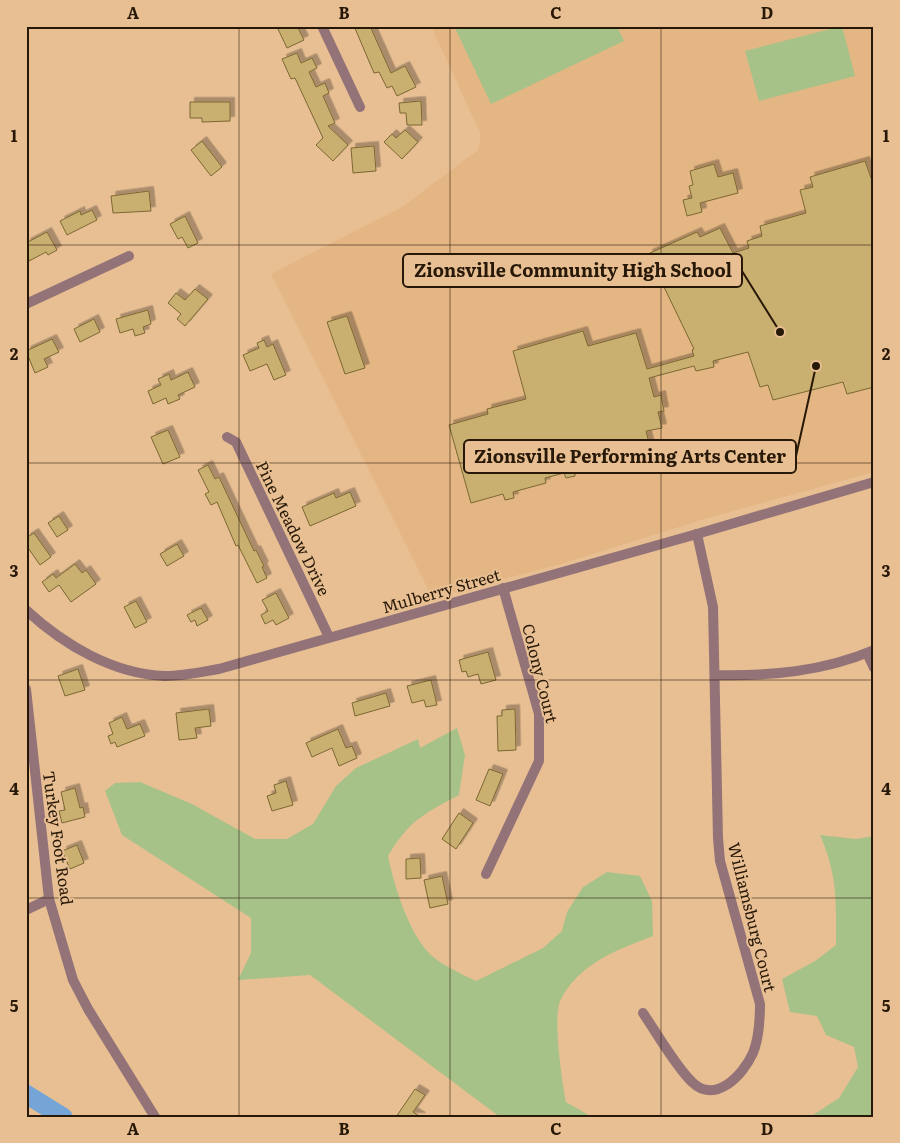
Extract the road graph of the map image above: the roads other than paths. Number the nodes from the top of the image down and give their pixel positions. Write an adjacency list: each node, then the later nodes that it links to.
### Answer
1 (322, 26): 2 (street)
2 (360, 106)
3 (129, 256): 4 (street)
4 (26, 304)
5 (227, 437): 10 (street, Pine Meadow Drive)
6 (874, 482): 7 (street, Mulberry Street)
7 (697, 534): 8 (street, Mulberry Street); 13 (street, Williamsburg Court)
8 (503, 588): 10 (street, Mulberry Street); 15 (street, Colony Court)
9 (26, 610): 10 (street, Mulberry Street)
10 (330, 637)
11 (870, 652): 12 (street); 13 (street)
12 (874, 668)
13 (715, 675): 18 (street, Williamsburg Court)
14 (26, 689): 16 (street, Turkey Foot Road)
15 (486, 874)
16 (49, 899): 17 (street); 19 (street, Turkey Foot Road)
17 (26, 910)
18 (643, 1013)
19 (155, 1117)

